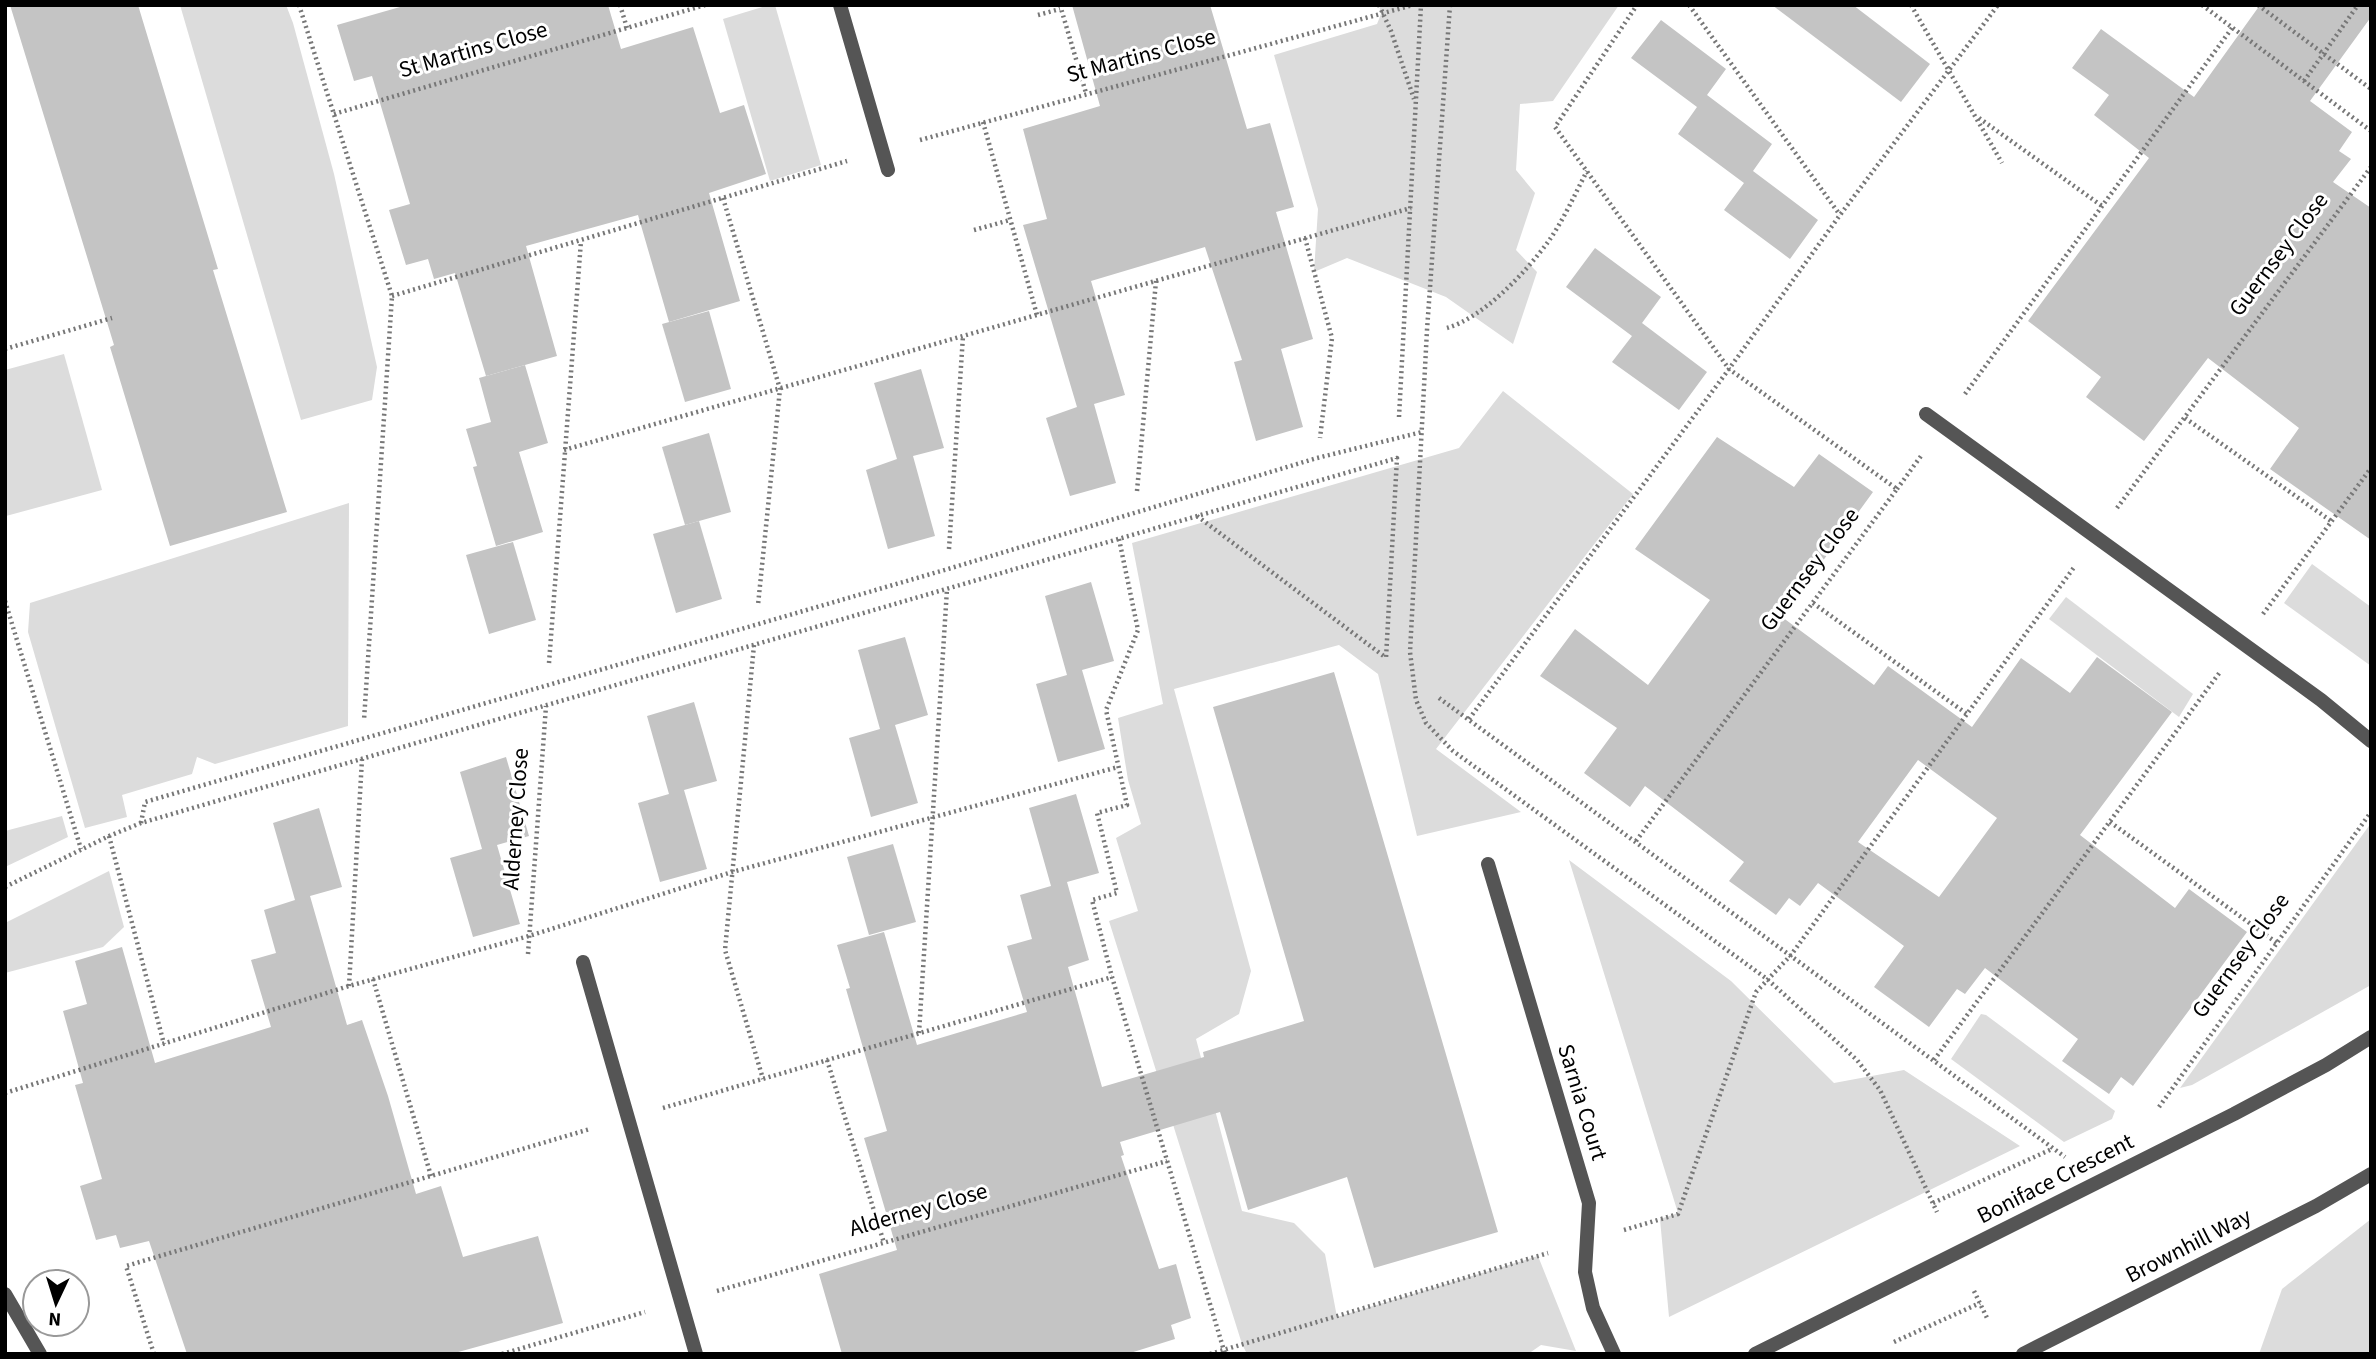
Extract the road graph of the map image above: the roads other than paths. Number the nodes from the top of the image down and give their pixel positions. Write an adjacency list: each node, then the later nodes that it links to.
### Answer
1 (839, 5): 2 (street)
2 (888, 170)
3 (1926, 414): 4 (street)
4 (2371, 741)
5 (1489, 864): 12 (street, Sarnia Court)
6 (583, 962): 11 (street)
7 (2371, 1037): 13 (street, Boniface Crescent)
8 (2371, 1174): 14 (street, Brownhill Way)
9 (5, 1294): 10 (street)
10 (40, 1354)
11 (695, 1354)
12 (1614, 1354)
13 (1755, 1354)
14 (2023, 1354)

